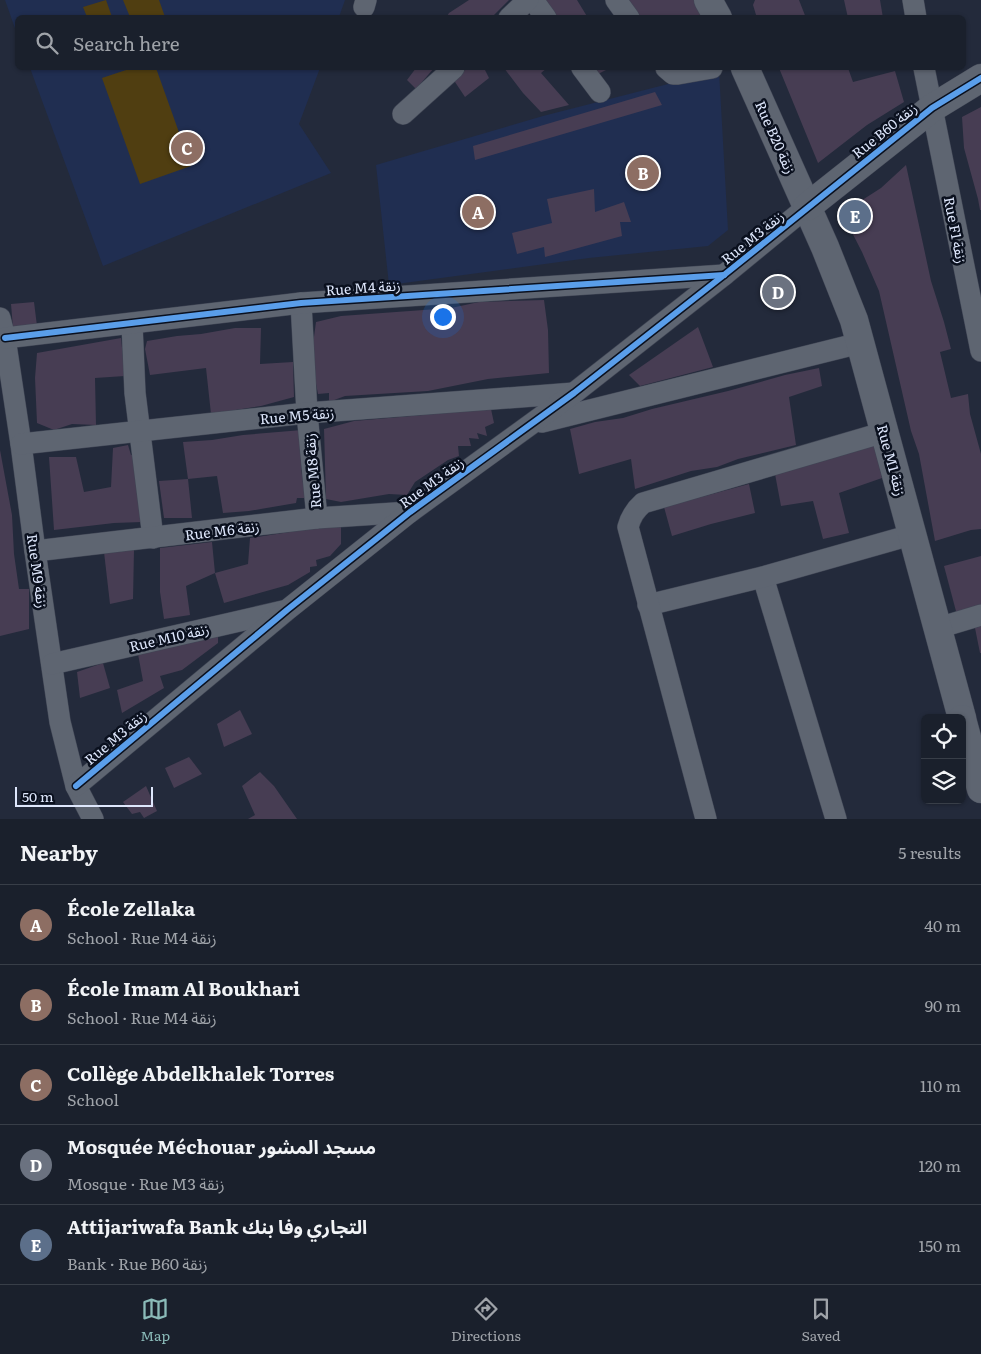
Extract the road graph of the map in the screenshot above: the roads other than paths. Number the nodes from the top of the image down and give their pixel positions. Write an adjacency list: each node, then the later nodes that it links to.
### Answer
1 (528, 0): 5 (street)
2 (533, 0): 6 (street)
3 (616, 0): 7 (street)
4 (912, 0): 8 (street)
5 (512, 15)
6 (544, 15)
7 (627, 15)
8 (915, 15)
9 (452, 70): 18 (street)
10 (584, 70): 16 (street)
11 (668, 70): 12 (street)
12 (701, 70)
13 (746, 70): 19 (street, Rue B20 زنقة)
14 (924, 70): 17 (street, Rue F1 زنقة)
15 (981, 78): 17 (street, Rue B60 زنقة)
16 (600, 92)
17 (932, 108): 19 (street, Rue B60 زنقة); 26 (street, Rue F1 زنقة)
18 (403, 114)
19 (807, 207): 20 (street, Rue M3 زنقة); 25 (street, Rue M1 زنقة)
20 (724, 275): 21 (street, Rue M4 زنقة); 27 (street, Rue M3 زنقة)
21 (302, 304): 23 (street, Rue M4 زنقة); 28 (street, Rue M8 زنقة)
22 (0, 318): 24 (street, Rue M9 زنقة)
23 (132, 324): 24 (street, Rue M4 زنقة); 30 (street)
24 (5, 338): 32 (street, Rue M9 زنقة)
25 (860, 343): 29 (street); 31 (street, Rue M1 زنقة)
26 (981, 352)
27 (574, 393): 28 (street, Rue M5 زنقة); 29 (street, Rue M3 زنقة)
28 (307, 413): 30 (street, Rue M5 زنقة); 34 (street, Rue M8 زنقة)
29 (531, 425): 33 (street, Rue M3 زنقة)
30 (140, 431): 32 (street, Rue M5 زنقة); 36 (street)
31 (885, 432): 35 (street, Rue M1 زنقة); 39 (street)
32 (21, 444): 37 (street, Rue M9 زنقة)
33 (410, 512): 34 (street, Rue M6 زنقة); 40 (street, Rue M3 زنقة)
34 (317, 518): 36 (street, Rue M6 زنقة)
35 (912, 534): 38 (street); 42 (street, Rue M1 زنقة)
36 (153, 538): 37 (street, Rue M6 زنقة)
37 (34, 551): 43 (street, Rue M9 زنقة)
38 (763, 577): 39 (street); 50 (street)
39 (648, 605): 49 (street)
40 (287, 610): 43 (street, Rue M10 زنقة); 46 (street, Rue M3 زنقة)
41 (981, 615): 42 (street)
42 (938, 628): 44 (street, Rue M1 زنقة)
43 (52, 664): 46 (street, Rue M9 زنقة)
44 (961, 714)
45 (966, 734): 47 (street, Rue M1 زنقة)
46 (76, 786): 48 (street, Rue M9 زنقة)
47 (981, 789)
48 (93, 819)
49 (706, 819)
50 (836, 819)

